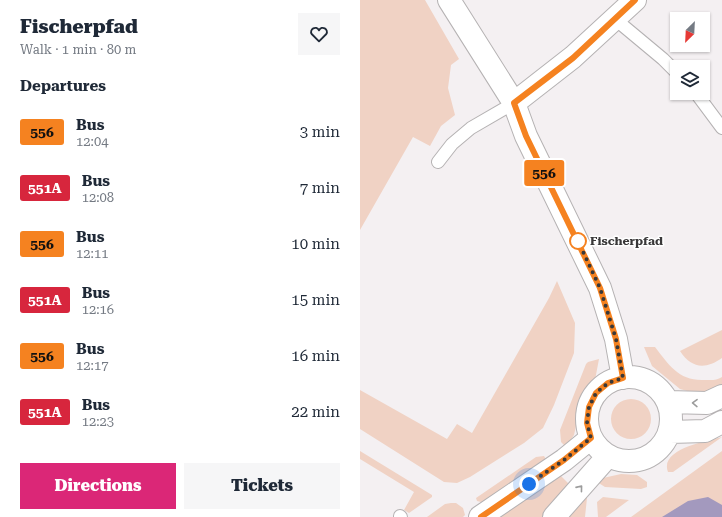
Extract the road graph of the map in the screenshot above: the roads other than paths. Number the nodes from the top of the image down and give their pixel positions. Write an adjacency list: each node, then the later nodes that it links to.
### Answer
1 (449, 0): 6 (street)
2 (635, 0): 3 (street)
3 (615, 19): 4 (lane); 6 (street)
4 (670, 65)
5 (701, 100): 7 (lane)
6 (514, 103): 8 (lane); 9 (street)
7 (722, 128)
8 (438, 162)
9 (623, 378): 11 (street); 14 (street)
10 (722, 396): 11 (street, one-way to 11)
11 (668, 402): 13 (street)
12 (722, 422): 13 (street)
13 (670, 432): 15 (street)
14 (591, 438): 15 (street); 16 (street)
15 (608, 456): 17 (street, one-way to 15)
16 (480, 517)
17 (554, 517)

